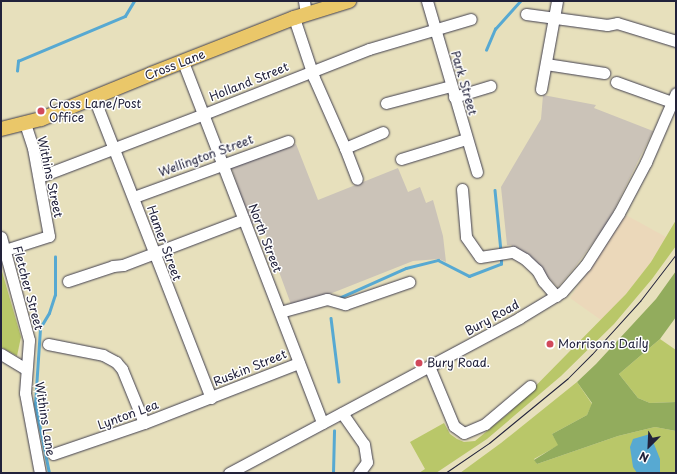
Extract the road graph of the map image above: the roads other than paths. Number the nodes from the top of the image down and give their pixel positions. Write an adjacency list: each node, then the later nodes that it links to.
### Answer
1 (349, 1): 4 (main road, Cross Lane)
2 (427, 1): 8 (street, Park Street)
3 (557, 1): 6 (street)
4 (302, 11): 10 (main road, Cross Lane); 12 (street)
5 (526, 14): 6 (street)
6 (555, 18): 9 (street); 11 (street)
7 (471, 19): 8 (street, Holland Street)
8 (435, 30): 12 (street, Holland Street); 17 (street, Park Street)
9 (676, 41)
10 (184, 62): 19 (main road, Cross Lane); 21 (street, North Street)
11 (546, 64): 13 (street); 16 (street)
12 (312, 70): 21 (street, Holland Street); 27 (street)
13 (604, 73)
14 (616, 82): 18 (street)
15 (490, 86): 17 (street)
16 (541, 90)
17 (452, 91): 20 (street); 25 (street, Park Street)
18 (674, 97): 42 (street, Bury Road)
19 (94, 98): 22 (main road, Cross Lane); 28 (street, Hamer Street)
20 (386, 103)
21 (204, 114): 28 (street, Holland Street); 30 (street, North Street)
22 (25, 124): 23 (main road, Cross Lane); 32 (street, Withins Street)
23 (1, 129)
24 (383, 132): 27 (street)
25 (466, 139): 29 (street); 31 (street, Park Street)
26 (288, 141): 30 (street, Wellington Street)
27 (346, 148): 33 (street)
28 (114, 149): 32 (street, Holland Street); 35 (street, Hamer Street)
29 (401, 159)
30 (223, 164): 35 (street, Wellington Street); 36 (street, North Street)
31 (477, 172)
32 (39, 177): 38 (street, Withins Street)
33 (357, 179)
34 (462, 189): 42 (street)
35 (134, 197): 39 (street, Hamer Street)
36 (244, 219): 39 (street); 43 (street, North Street)
37 (1, 237): 38 (street, Fletcher Street)
38 (5, 250): 48 (street, Fletcher Street)
39 (154, 255): 40 (street); 50 (street, Hamer Street)
40 (68, 281)
41 (409, 282): 43 (street)
42 (556, 296): 47 (street, Bury Road)
43 (280, 312): 46 (street, North Street)
44 (48, 344): 52 (street)
45 (1, 354): 48 (street)
46 (299, 363): 50 (street, Ruskin Street); 53 (street, North Street)
47 (429, 366): 49 (street); 51 (street, Bury Road)
48 (26, 369): 55 (street, Withins Lane)
49 (530, 386)
50 (211, 398): 52 (street, Lynton Lea)
51 (342, 413): 53 (street, Bury Road); 57 (street)
52 (144, 423): 54 (street, Lynton Lea)
53 (322, 423): 56 (street, Bury Road)
54 (53, 454)
55 (40, 473)
56 (229, 473)
57 (359, 473)

